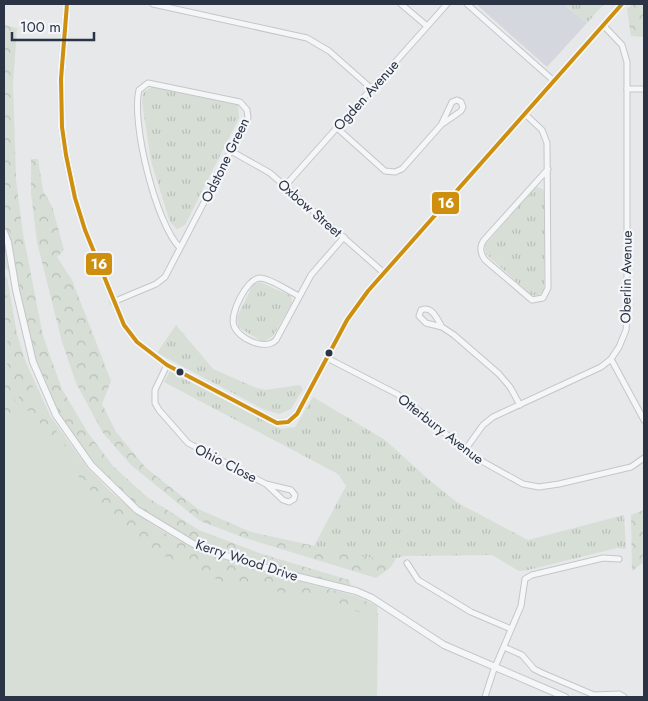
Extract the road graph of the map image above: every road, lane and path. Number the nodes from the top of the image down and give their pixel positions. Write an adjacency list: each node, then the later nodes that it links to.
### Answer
1 (67, 4): 24 (street)
2 (153, 4): 10 (street)
3 (401, 4): 8 (street)
4 (447, 4): 8 (street, Ogden Avenue)
5 (467, 4): 9 (street)
6 (622, 4): 7 (street)
7 (602, 25): 9 (street); 11 (street, Oberlin Avenue)
8 (427, 26): 10 (street, Ogden Avenue)
9 (554, 81): 13 (street)
10 (372, 89): 15 (street, Ogden Avenue)
11 (627, 89): 12 (street); 27 (street, Oberlin Avenue)
12 (644, 89)
13 (525, 114): 17 (street); 22 (street)
14 (441, 125): 14 (street); 15 (street)
15 (337, 128): 18 (street, Ogden Avenue)
16 (231, 151): 18 (street, Oxbow Street); 21 (street, Odstone Green); 21 (street, Odstone Green)
17 (548, 169): 17 (street)
18 (285, 186): 20 (street, Oxbow Street)
19 (4, 232): 38 (street, Kerry Wood Drive)
20 (344, 237): 22 (street, Oxbow Street); 23 (street)
21 (180, 248): 24 (street, Odstone Green)
22 (384, 273): 26 (street)
23 (299, 296): 23 (street)
24 (113, 302): 28 (street)
25 (442, 327): 25 (street); 29 (street)
26 (327, 358): 28 (street); 31 (street, Otterbury Avenue)
27 (611, 358): 29 (street, Oberlin Avenue); 30 (street)
28 (167, 366): 33 (street, Ohio Close)
29 (520, 405): 31 (street, Oberlin Avenue)
30 (644, 420)
31 (465, 450): 32 (street, Otterbury Avenue)
32 (644, 458)
33 (266, 484): 33 (street, Ohio Close)
34 (619, 559): 36 (street)
35 (407, 563): 36 (street)
36 (511, 629): 37 (street)
37 (504, 647): 38 (street); 41 (street)
38 (496, 666): 39 (street); 40 (street, Kerry Wood Drive)
39 (485, 697)
40 (565, 697)
41 (624, 697)

